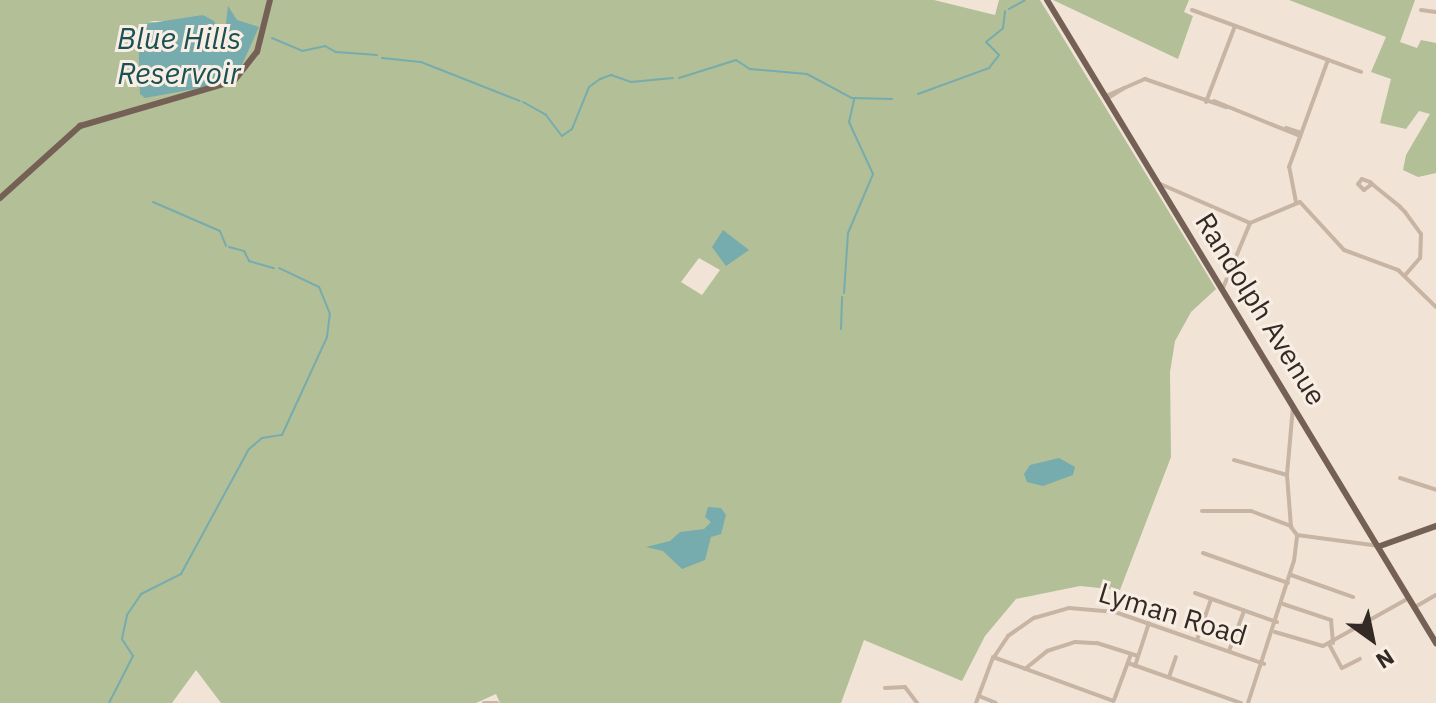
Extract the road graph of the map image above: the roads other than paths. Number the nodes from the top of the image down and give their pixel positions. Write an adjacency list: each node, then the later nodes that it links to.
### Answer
1 (270, 0): 14 (main road)
2 (1047, 0): 9 (main road, Randolph Avenue)
3 (1192, 10): 6 (street)
4 (1421, 10): 5 (street)
5 (1436, 12)
6 (1235, 26): 7 (street); 10 (street)
7 (1328, 60): 8 (street); 11 (street)
8 (1361, 72)
9 (1106, 98): 10 (street); 13 (main road, Randolph Avenue)
10 (1207, 100): 11 (street)
11 (1301, 134): 15 (street)
12 (1369, 182): 17 (street)
13 (1158, 183): 16 (street); 18 (main road, Randolph Avenue)
14 (0, 198)
15 (1296, 202): 16 (street); 17 (street)
16 (1250, 223): 18 (street)
17 (1405, 275): 19 (street)
18 (1223, 288): 20 (main road, Randolph Avenue)
19 (1436, 307)
20 (1295, 406): 22 (street); 29 (main road, Randolph Avenue)
21 (1234, 460): 22 (street)
22 (1287, 475): 26 (street)
23 (1400, 478): 24 (street)
24 (1436, 490)
25 (1202, 511): 26 (street)
26 (1291, 526): 28 (street)
27 (1436, 526): 29 (main road)
28 (1297, 535): 29 (street); 31 (street)
29 (1380, 546): 36 (main road, Randolph Avenue)
30 (1203, 553): 32 (street)
31 (1291, 575): 32 (street); 35 (street)
32 (1288, 583): 38 (street)
33 (1195, 593): 37 (street)
34 (1436, 595): 39 (street)
35 (1353, 597)
36 (1410, 597): 39 (main road, Randolph Avenue); 45 (street)
37 (1211, 599): 40 (street); 44 (street)
38 (1283, 604): 41 (street); 45 (street)
39 (1415, 607): 46 (main road, Randolph Avenue)
40 (1244, 611): 41 (street); 47 (street)
41 (1277, 622): 43 (street)
42 (1149, 623): 44 (street, Lyman Road); 49 (street); 50 (street, Lyman Road)
43 (1275, 632): 45 (street); 54 (street)
44 (1197, 640): 47 (street, Lyman Road)
45 (1331, 643): 52 (street)
46 (1436, 643)
47 (1229, 651): 54 (street, Lyman Road)
48 (1131, 654): 49 (street); 53 (street); 56 (street)
49 (1138, 656): 55 (street)
50 (993, 657): 56 (street); 59 (street, Lyman Road)
51 (1176, 657): 57 (street)
52 (1360, 659)
53 (1128, 663): 55 (street); 60 (street)
54 (1264, 664): 67 (street)
55 (1135, 666): 57 (street)
56 (1025, 669): 60 (street)
57 (1169, 678): 66 (street)
58 (885, 688): 63 (street)
59 (979, 696): 64 (street, Lyman Road); 65 (street)
60 (1113, 702)
61 (484, 703): 62 (street)
62 (497, 703)
63 (917, 703)
64 (976, 703)
65 (996, 703)
66 (1241, 703)
67 (1248, 703)

